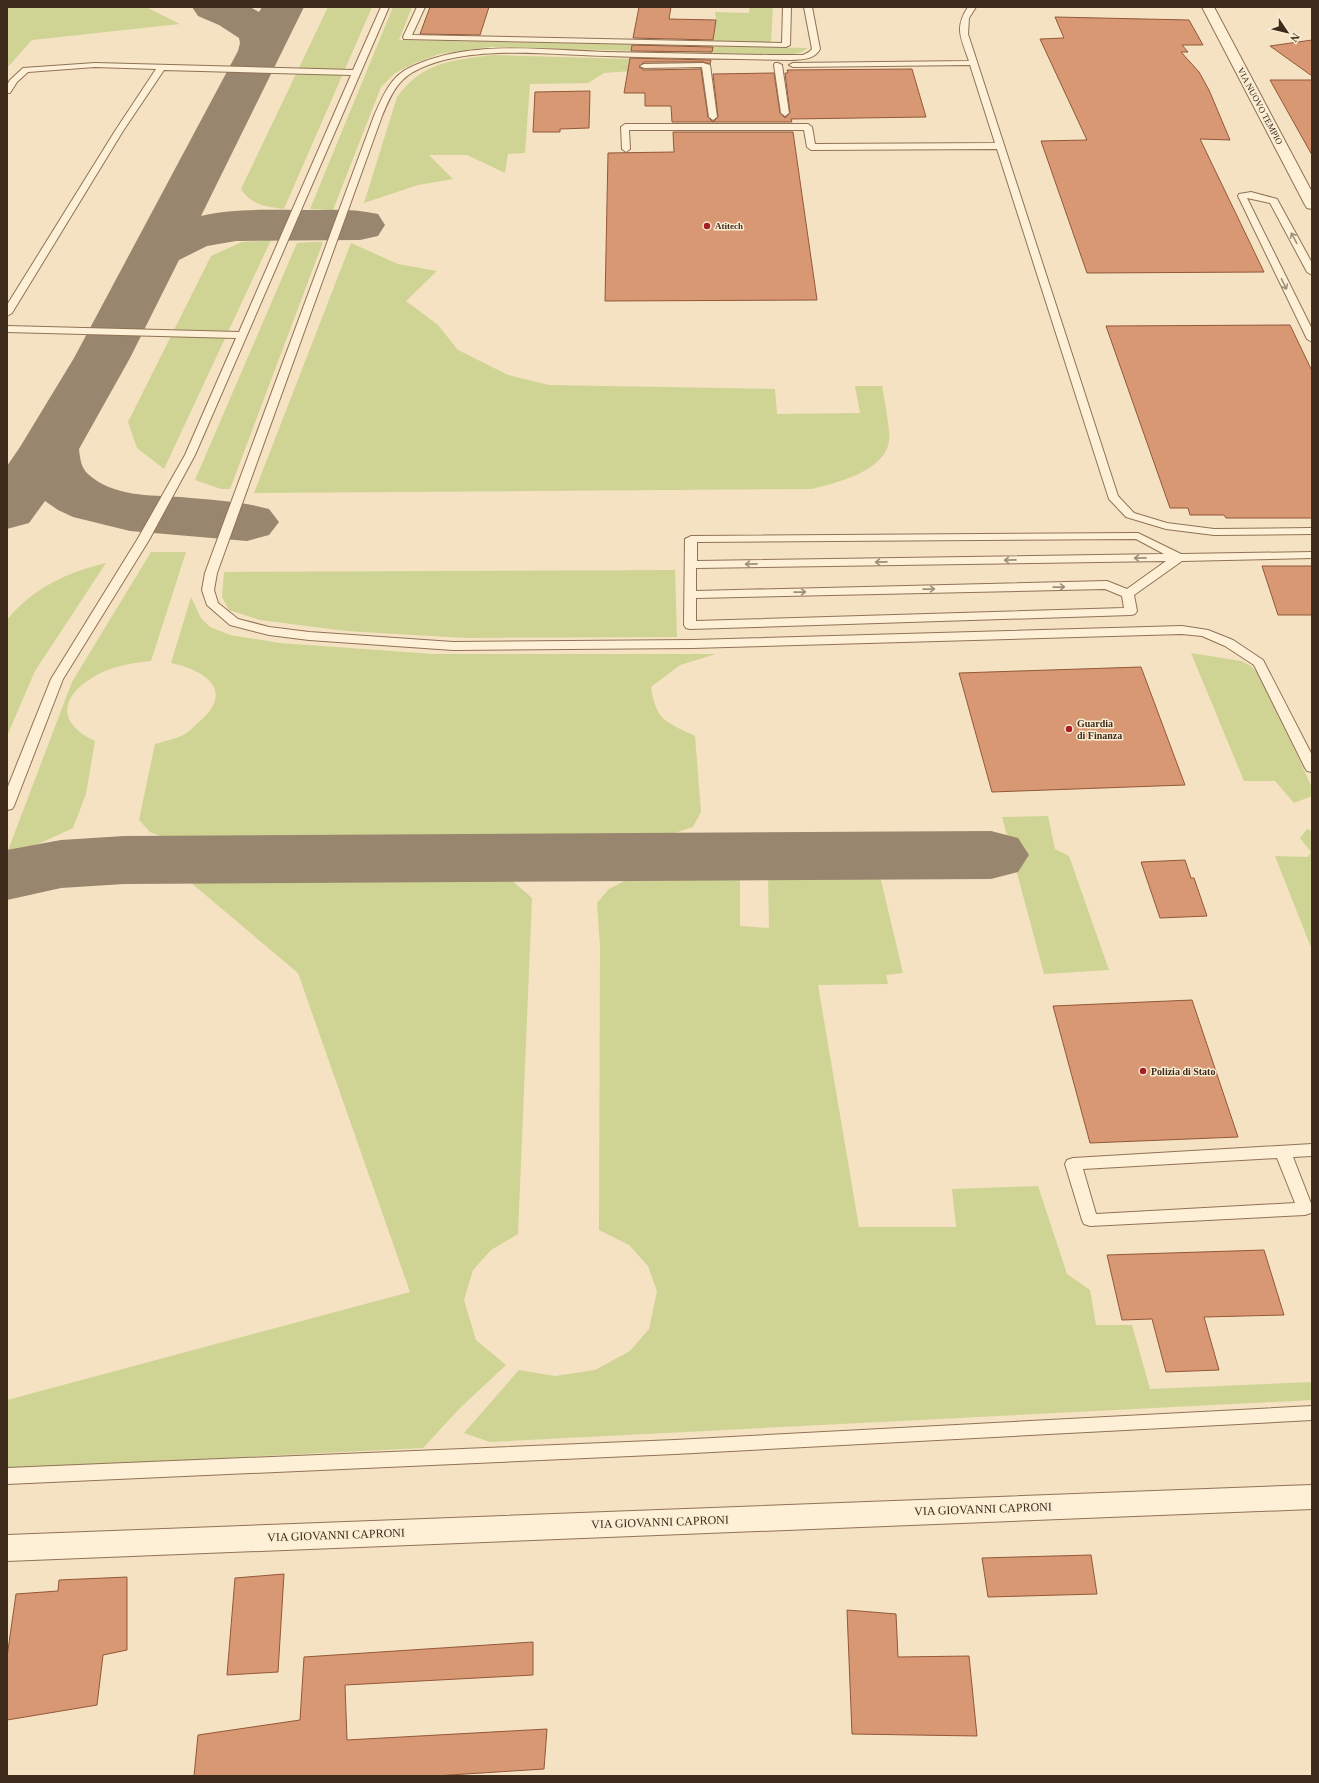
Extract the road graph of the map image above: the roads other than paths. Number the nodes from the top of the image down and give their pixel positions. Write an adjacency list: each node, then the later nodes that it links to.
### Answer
1 (385, 7): 12 (lane)
2 (421, 7): 3 (lane)
3 (788, 7)
4 (808, 7): 32 (lane)
5 (972, 7): 7 (lane)
6 (1208, 7): 18 (street, VIA NUOVO TEMPIO)
7 (973, 63): 9 (lane); 16 (lane)
8 (714, 65): 9 (lane); 10 (lane); 15 (lane)
9 (778, 65): 14 (lane)
10 (644, 66)
11 (162, 67): 12 (lane); 13 (lane); 20 (lane)
12 (356, 73): 23 (lane)
13 (7, 90)
14 (784, 113)
15 (713, 117)
16 (1000, 146): 17 (lane); 26 (lane)
17 (626, 149)
18 (1312, 205)
19 (1312, 272): 25 (lane, one-way to 25)
20 (7, 314)
21 (7, 328): 22 (lane)
22 (50, 330): 23 (lane); 24 (lane)
23 (242, 335): 33 (lane)
24 (7, 339)
25 (1312, 340)
26 (1312, 531)
27 (1312, 555): 28 (lane)
28 (1180, 557): 29 (lane, one-way to 29); 29 (lane); 30 (lane)
29 (691, 566): 31 (lane)
30 (1128, 594): 31 (lane, one-way to 30); 31 (lane)
31 (691, 595)
32 (1312, 768)
33 (7, 806)
34 (1312, 1150): 35 (lane)
35 (1283, 1152): 35 (lane)
36 (1312, 1413): 37 (lane)
37 (7, 1476)
38 (1312, 1496): 39 (street, VIA GIOVANNI CAPRONI)
39 (7, 1548)

